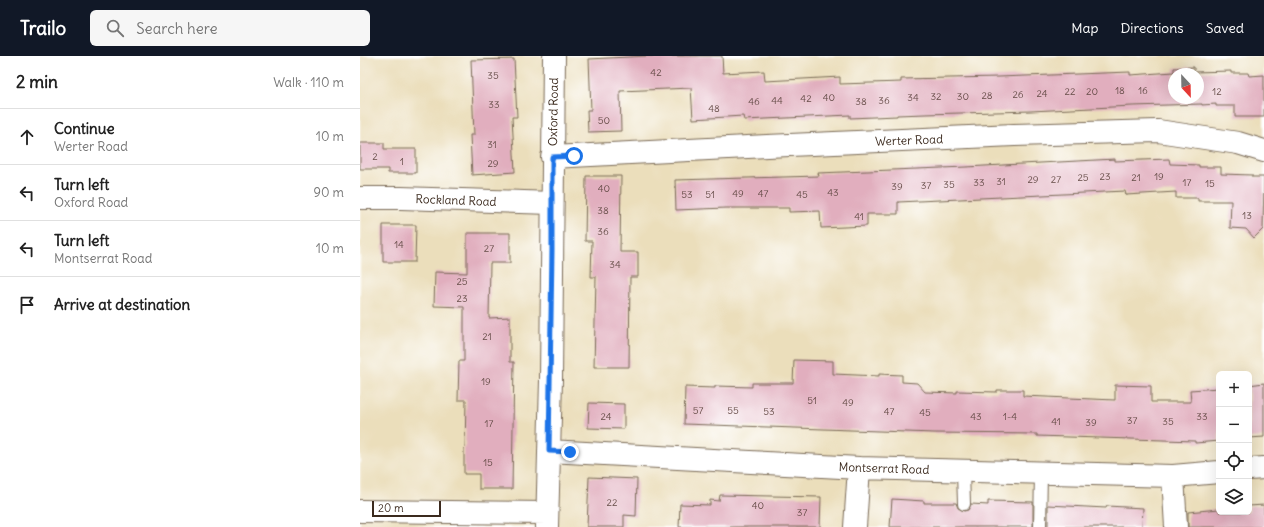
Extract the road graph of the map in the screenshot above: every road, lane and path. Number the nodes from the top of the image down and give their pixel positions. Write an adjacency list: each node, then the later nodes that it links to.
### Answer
1 (554, 56): 3 (street, Oxford Road)
2 (1264, 151): 3 (street, Werter Road)
3 (552, 157): 5 (street, Oxford Road)
4 (360, 198): 5 (street, Rockland Road)
5 (552, 203): 6 (street, Oxford Road)
6 (549, 451): 7 (street, Montserrat Road); 16 (street, Oxford Road)
7 (859, 468): 10 (street, Montserrat Road); 17 (street)
8 (1264, 468): 9 (street)
9 (1252, 470)
10 (963, 471): 12 (street, Montserrat Road); 14 (lane)
11 (1216, 472): 13 (street, Montserrat Road)
12 (1041, 473): 13 (street, Montserrat Road); 18 (lane)
13 (1173, 476): 19 (street)
14 (964, 504)
15 (360, 511): 16 (street)
16 (547, 520)
17 (855, 527)
18 (1040, 527)
19 (1176, 527)

